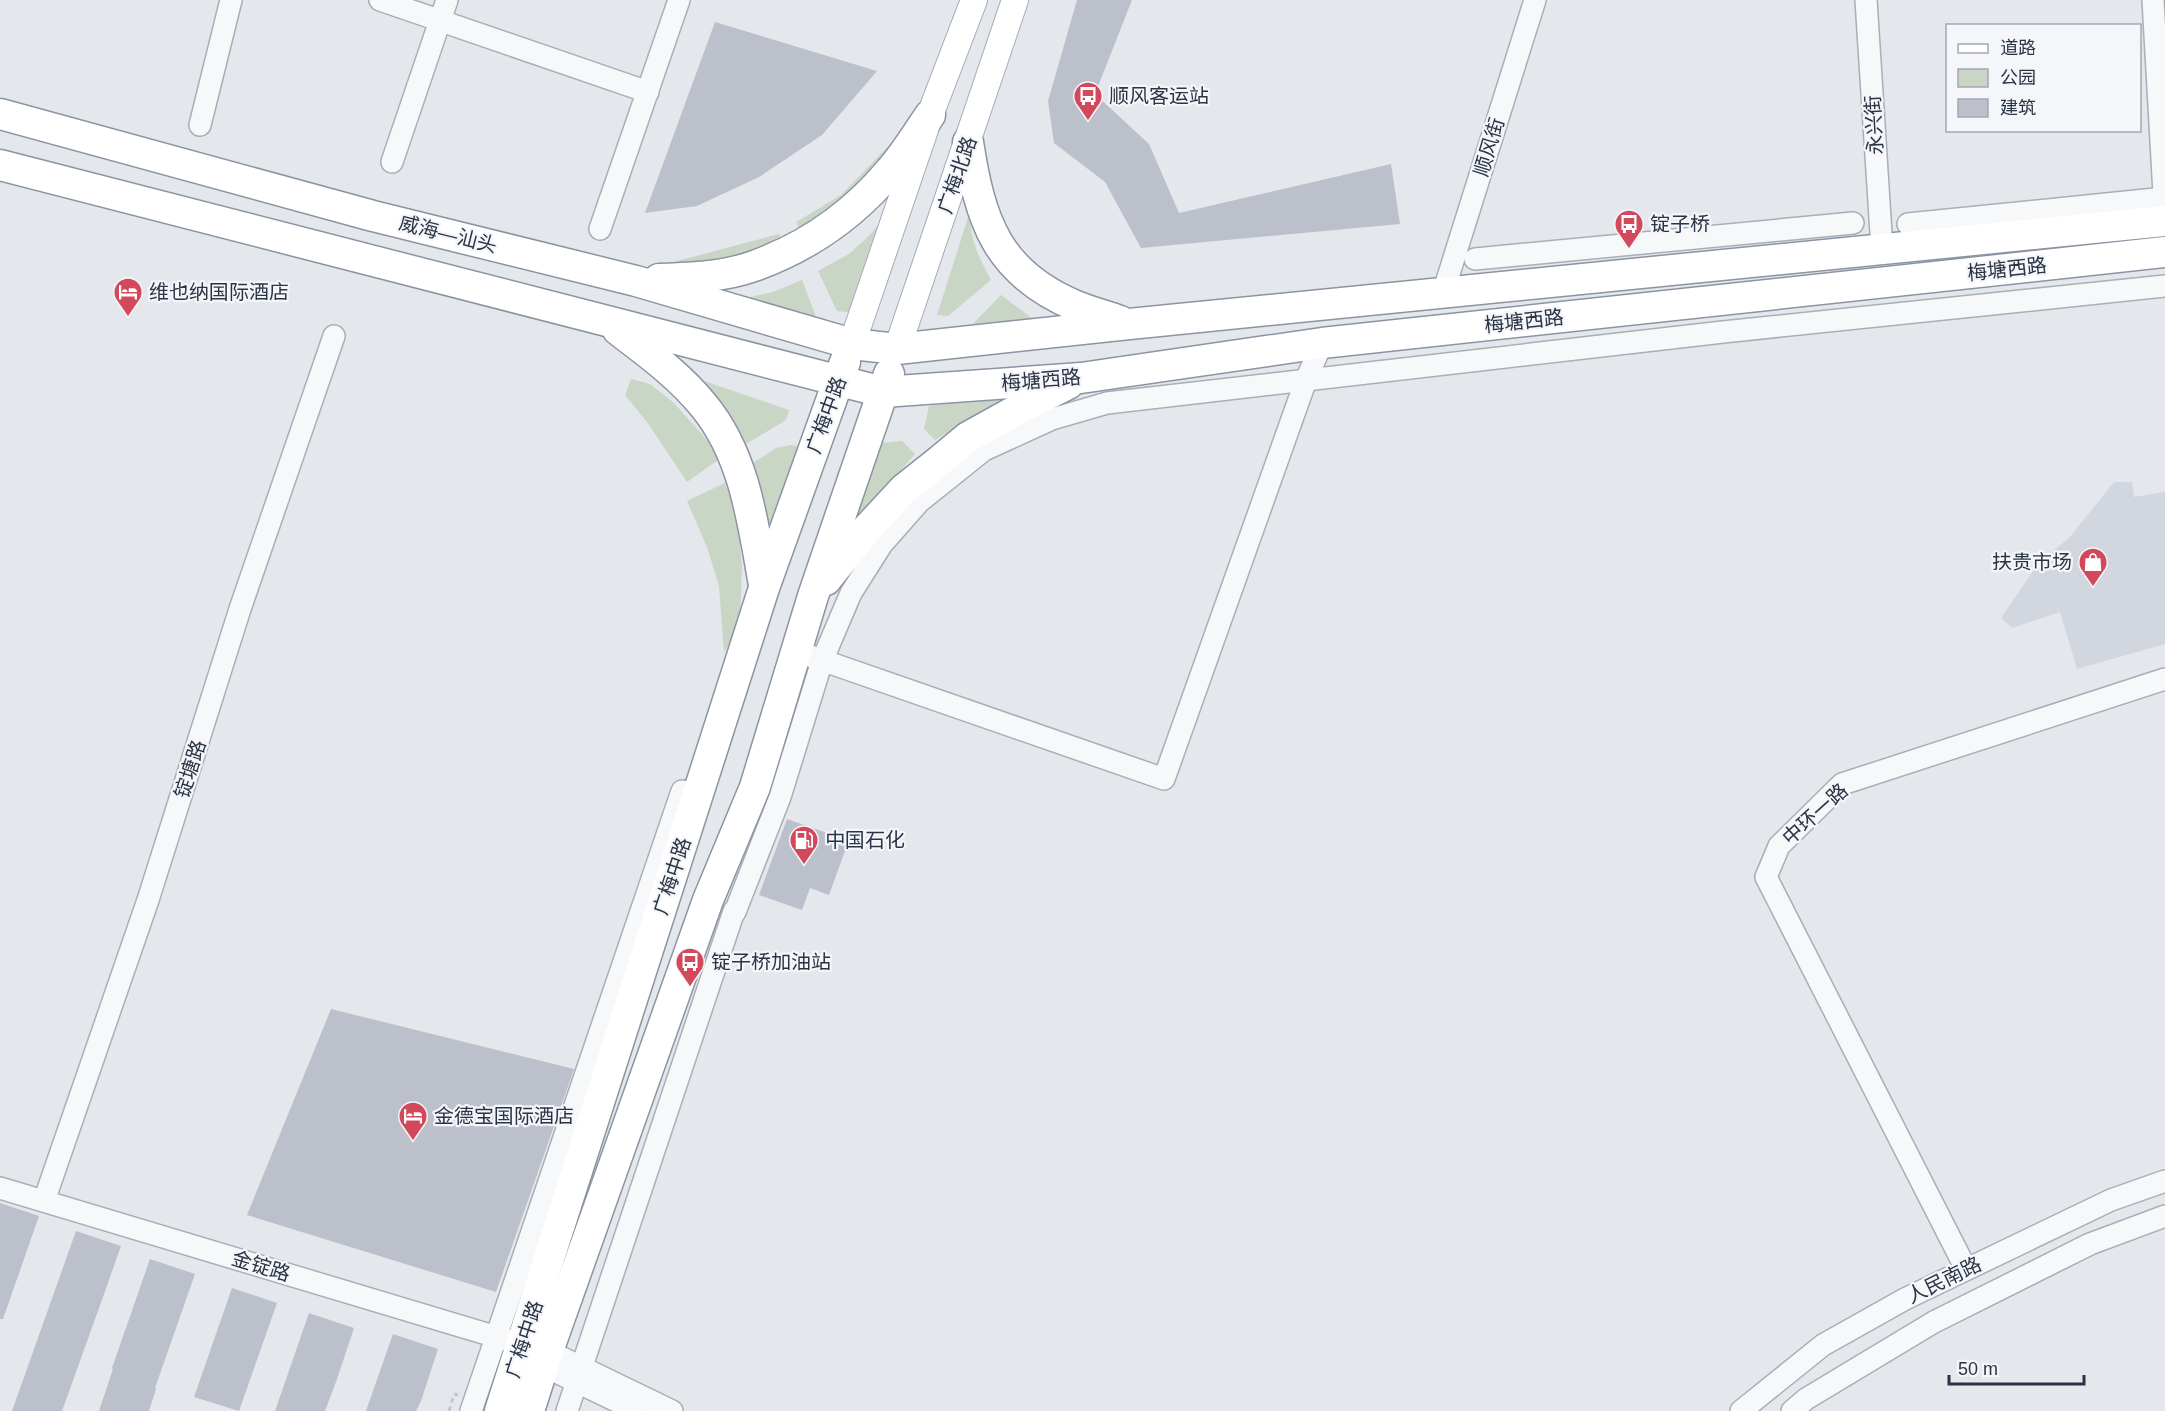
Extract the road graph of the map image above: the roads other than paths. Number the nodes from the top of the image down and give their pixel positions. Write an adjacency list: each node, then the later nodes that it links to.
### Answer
1 (231, 0): 16 (street)
2 (380, 0): 11 (street)
3 (447, 0): 11 (street)
4 (679, 0): 13 (street)
5 (974, 0): 15 (main road)
6 (1015, 0): 12 (main road, 广梅北路)
7 (1026, 0): 12 (street)
8 (1535, 0): 29 (street, 顺风街)
9 (1866, 0): 24 (street, 永兴街)
10 (2153, 0): 20 (street)
11 (440, 22): 13 (street); 18 (street)
12 (1002, 36): 17 (main road, 广梅北路)
13 (648, 92): 23 (street)
14 (0, 114): 27 (highway, 威海—汕头)
15 (930, 115): 27 (highway); 34 (main road)
16 (200, 125)
17 (968, 142): 31 (highway); 35 (main road, 广梅北路)
18 (392, 162)
19 (0, 165): 30 (highway)
20 (2165, 208): 22 (street); 24 (highway, 梅塘西路)
21 (1853, 223): 26 (street)
22 (1908, 224)
23 (600, 229)
24 (1882, 249): 29 (highway, 梅塘西路)
25 (2165, 252): 33 (highway, 梅塘西路)
26 (1475, 259)
27 (636, 280): 34 (highway, 威海—汕头)
28 (2165, 286): 37 (street)
29 (1443, 293): 31 (highway, 梅塘西路)
30 (610, 323): 38 (highway); 42 (highway)
31 (1129, 324): 35 (highway, 梅塘西路)
32 (334, 336): 48 (street, 锭塘路)
33 (1322, 343): 36 (highway, 梅塘西路); 37 (street)
34 (852, 344): 35 (highway, 威海—汕头); 38 (highway, 广梅中路)
35 (897, 350): 39 (highway, 广梅中路)
36 (1081, 378): 39 (highway, 梅塘西路); 43 (highway)
37 (1306, 380): 44 (street); 44 (street)
38 (838, 381): 39 (highway); 40 (highway, 广梅中路)
39 (883, 392): 41 (highway, 广梅中路)
40 (794, 507): 41 (highway); 42 (highway, 广梅中路)
41 (838, 524): 43 (highway, 广梅中路)
42 (764, 588): 51 (highway, 广梅中路)
43 (813, 596): 44 (highway, 广梅中路)
44 (809, 656): 51 (highway, 广梅中路); 52 (street)
45 (2165, 679): 50 (street, 中环一路)
46 (2165, 1181): 50 (street, 人民南路)
47 (0, 1188): 48 (street, 金锭路)
48 (44, 1201): 51 (street, 金锭路)
49 (2165, 1216): 60 (street, 人民南路)
50 (1966, 1269): 59 (street, 人民南路)
51 (528, 1349): 52 (street, 金锭路); 53 (street); 54 (highway, 广梅中路); 55 (highway, 广梅中路)
52 (579, 1374): 56 (street); 57 (street); 58 (street)
53 (471, 1411)
54 (500, 1411)
55 (529, 1411)
56 (567, 1411)
57 (637, 1411)
58 (672, 1411)
59 (1741, 1411)
60 (1792, 1411)

